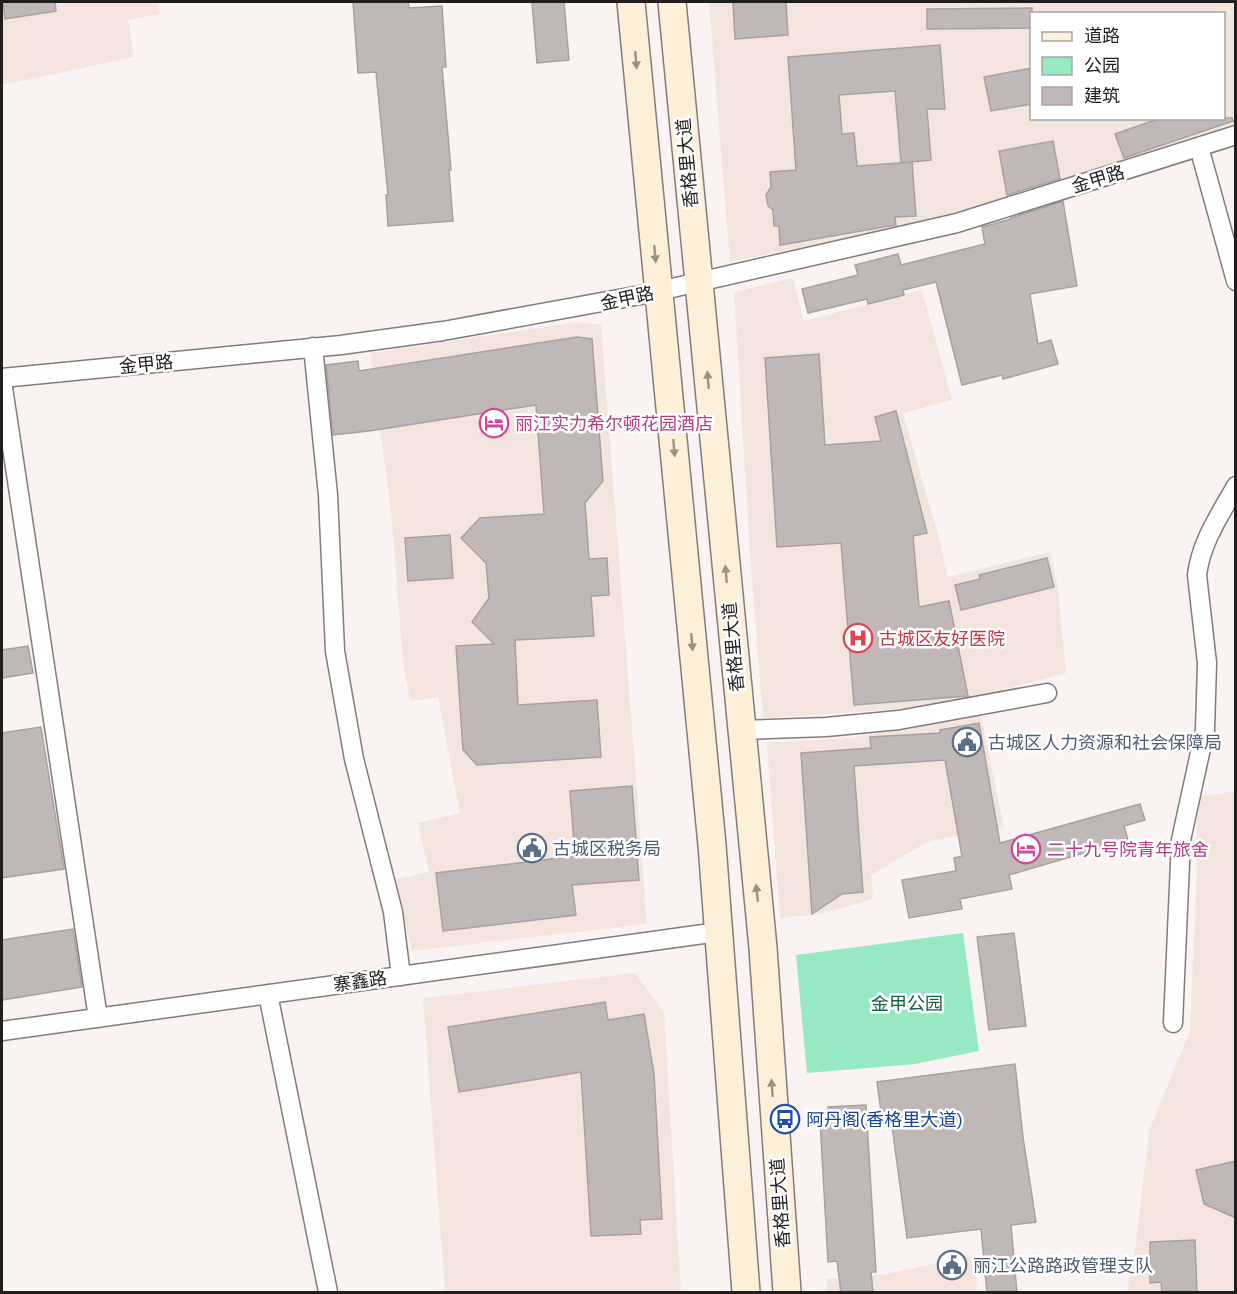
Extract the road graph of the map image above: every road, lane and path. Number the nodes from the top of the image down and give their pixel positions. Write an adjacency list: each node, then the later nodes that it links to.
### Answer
1 (631, 2): 7 (main road, one-way to 7)
2 (672, 2): 6 (main road, 香格里大道)
3 (1236, 135): 4 (street, 金甲路)
4 (1199, 147): 5 (street); 6 (street, 金甲路)
5 (1236, 281)
6 (699, 282): 7 (street, 金甲路); 12 (main road, 香格里大道, one-way to 6)
7 (658, 291): 8 (street, 金甲路); 13 (main road, one-way to 13)
8 (313, 347): 9 (street, 金甲路); 14 (street)
9 (2, 380): 16 (street)
10 (1236, 486): 17 (street)
11 (1047, 693): 12 (street)
12 (741, 730): 21 (main road, 香格里大道, one-way to 12)
13 (718, 932): 14 (street, 寨鑫路); 20 (main road)
14 (401, 976): 15 (street, 寨鑫路)
15 (268, 994): 16 (street, 寨鑫路); 19 (street)
16 (98, 1018): 18 (street, 寨鑫路)
17 (1173, 1023)
18 (2, 1031)
19 (328, 1293)
20 (746, 1293)
21 (787, 1293)

